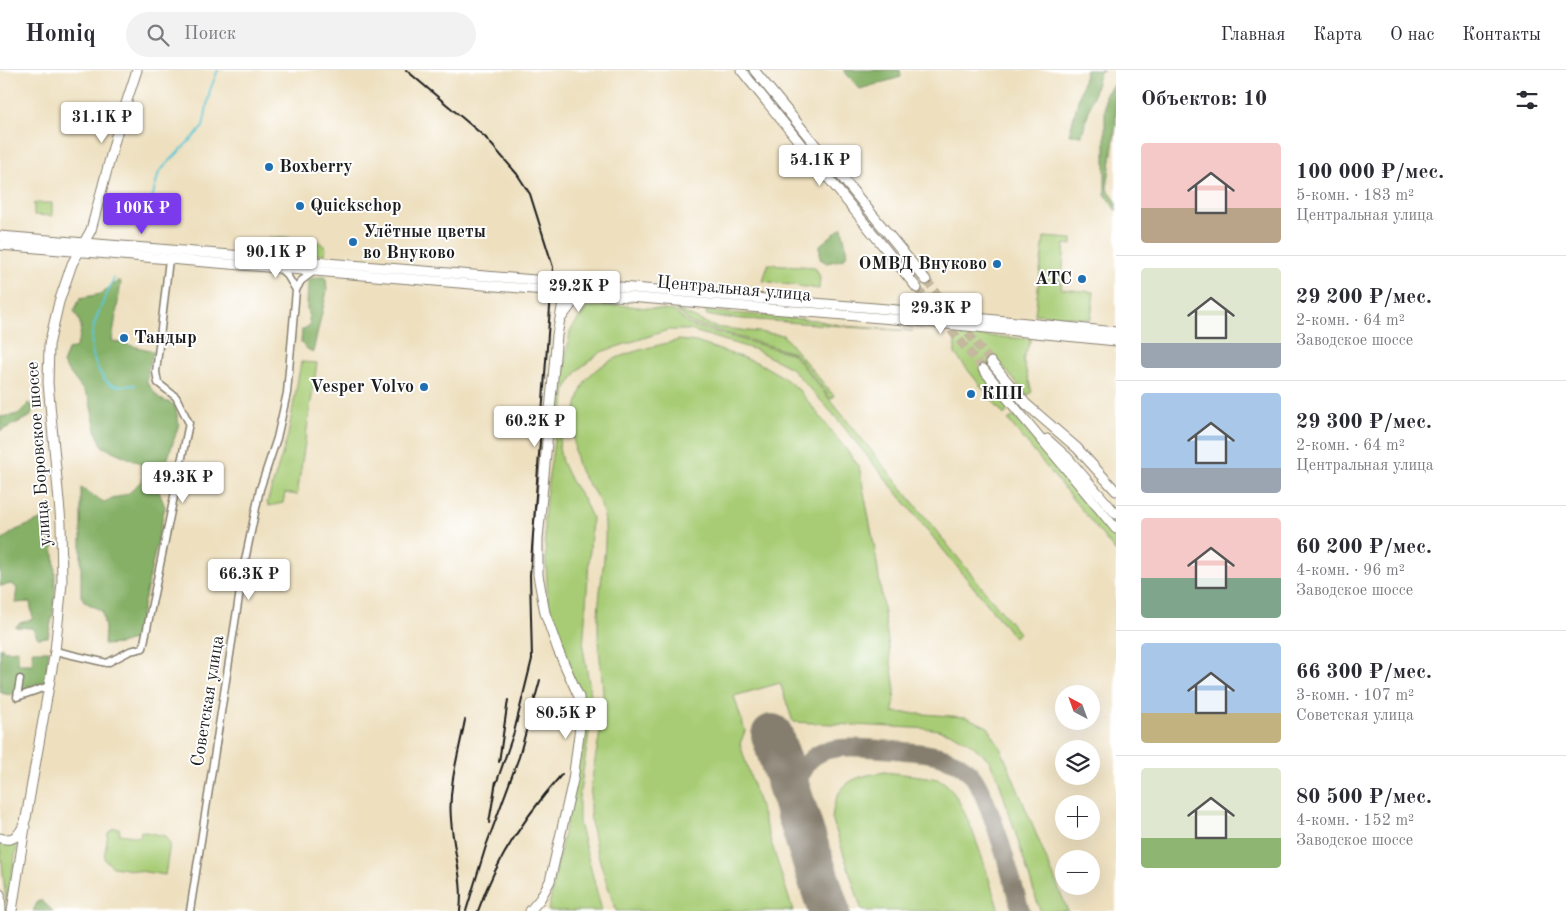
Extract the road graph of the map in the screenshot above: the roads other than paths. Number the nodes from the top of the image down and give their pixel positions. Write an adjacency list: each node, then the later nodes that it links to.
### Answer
1 (137, 70): 5 (main road, улица Боровское шоссе)
2 (741, 70): 13 (main road)
3 (754, 70): 11 (main road)
4 (0, 236): 5 (main road, Центральная улица)
5 (85, 243): 7 (main road, улица Боровское шоссе); 12 (main road, Центральная улица)
6 (0, 245): 7 (main road, Центральная улица)
7 (80, 251): 8 (main road, Центральная улица); 26 (main road, улица Боровское шоссе)
8 (169, 259): 9 (main road, Центральная улица); 26 (street)
9 (279, 268): 10 (main road, Центральная улица); 14 (street)
10 (316, 270): 14 (street); 15 (main road, Центральная улица)
11 (926, 280)
12 (570, 283): 15 (main road); 18 (main road, Центральная улица)
13 (917, 288)
14 (296, 290): 34 (street, Советская улица)
15 (564, 291): 16 (main road, Центральная улица); 17 (main road)
16 (591, 294): 17 (main road); 19 (main road, Центральная улица)
17 (559, 324): 35 (main road)
18 (1116, 332)
19 (1116, 341)
20 (991, 362): 23 (main road)
21 (983, 369): 22 (main road)
22 (1024, 419): 24 (main road); 25 (main road)
23 (1116, 491)
24 (1116, 514)
25 (1116, 529)
26 (55, 651): 28 (main road, улица Боровское шоссе)
27 (20, 679): 28 (street)
28 (50, 686): 29 (main road, улица Боровское шоссе)
29 (26, 818): 30 (main road); 33 (main road, улица Боровское шоссе)
30 (0, 838)
31 (0, 894): 32 (main road)
32 (2, 911)
33 (12, 911)
34 (190, 911)
35 (530, 911)

